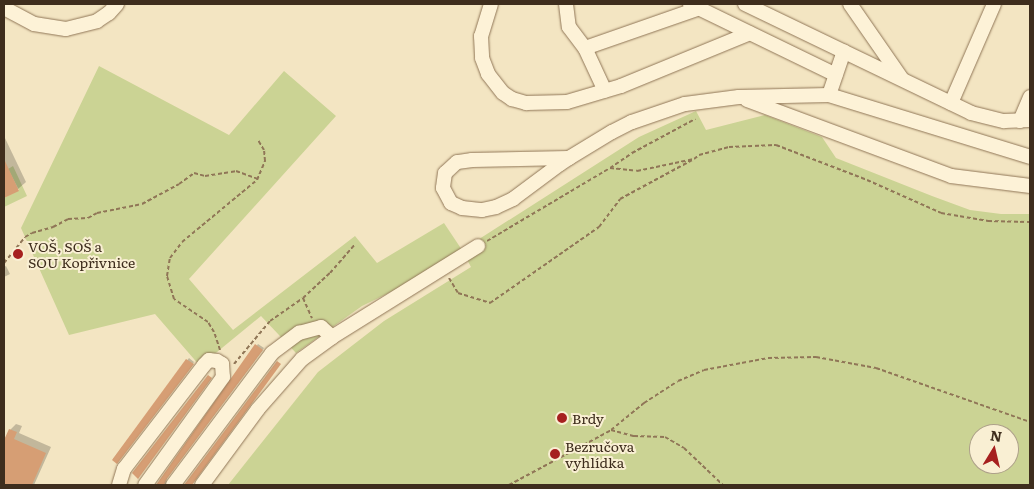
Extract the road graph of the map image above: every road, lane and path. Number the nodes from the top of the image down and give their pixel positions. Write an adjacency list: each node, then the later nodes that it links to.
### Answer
1 (117, 4): 8 (lane)
2 (491, 4): 14 (lane)
3 (566, 4): 10 (lane)
4 (745, 4): 11 (lane)
5 (850, 4): 13 (lane)
6 (994, 4): 18 (lane)
7 (695, 6): 9 (lane); 10 (lane)
8 (4, 8)
9 (750, 33): 12 (lane); 14 (lane)
10 (585, 48): 14 (lane)
11 (844, 51): 12 (lane); 13 (lane)
12 (836, 75): 15 (lane)
13 (903, 80): 18 (lane)
14 (605, 91)
15 (828, 96): 17 (lane); 22 (lane)
16 (1030, 96): 20 (lane)
17 (739, 97): 23 (lane); 27 (lane)
18 (951, 103): 20 (lane)
19 (695, 119): 25 (path)
20 (1025, 121)
21 (258, 140): 26 (path)
22 (1030, 157)
23 (569, 158): 23 (lane)
24 (694, 159): 25 (path); 28 (path); 32 (path)
25 (610, 168): 30 (path)
26 (258, 178): 31 (path); 36 (path)
27 (1030, 186)
28 (1030, 222)
29 (355, 244): 33 (path)
30 (478, 246): 32 (lane)
31 (4, 263)
32 (443, 268): 35 (lane)
33 (303, 298): 34 (path); 36 (path)
34 (321, 327): 35 (lane); 41 (lane)
35 (332, 337): 42 (lane)
36 (222, 371): 39 (lane); 40 (lane)
37 (1030, 422): 38 (path)
38 (611, 430): 43 (path); 44 (path)
39 (119, 485)
40 (144, 485)
41 (173, 485)
42 (202, 485)
43 (509, 485)
44 (723, 485)

